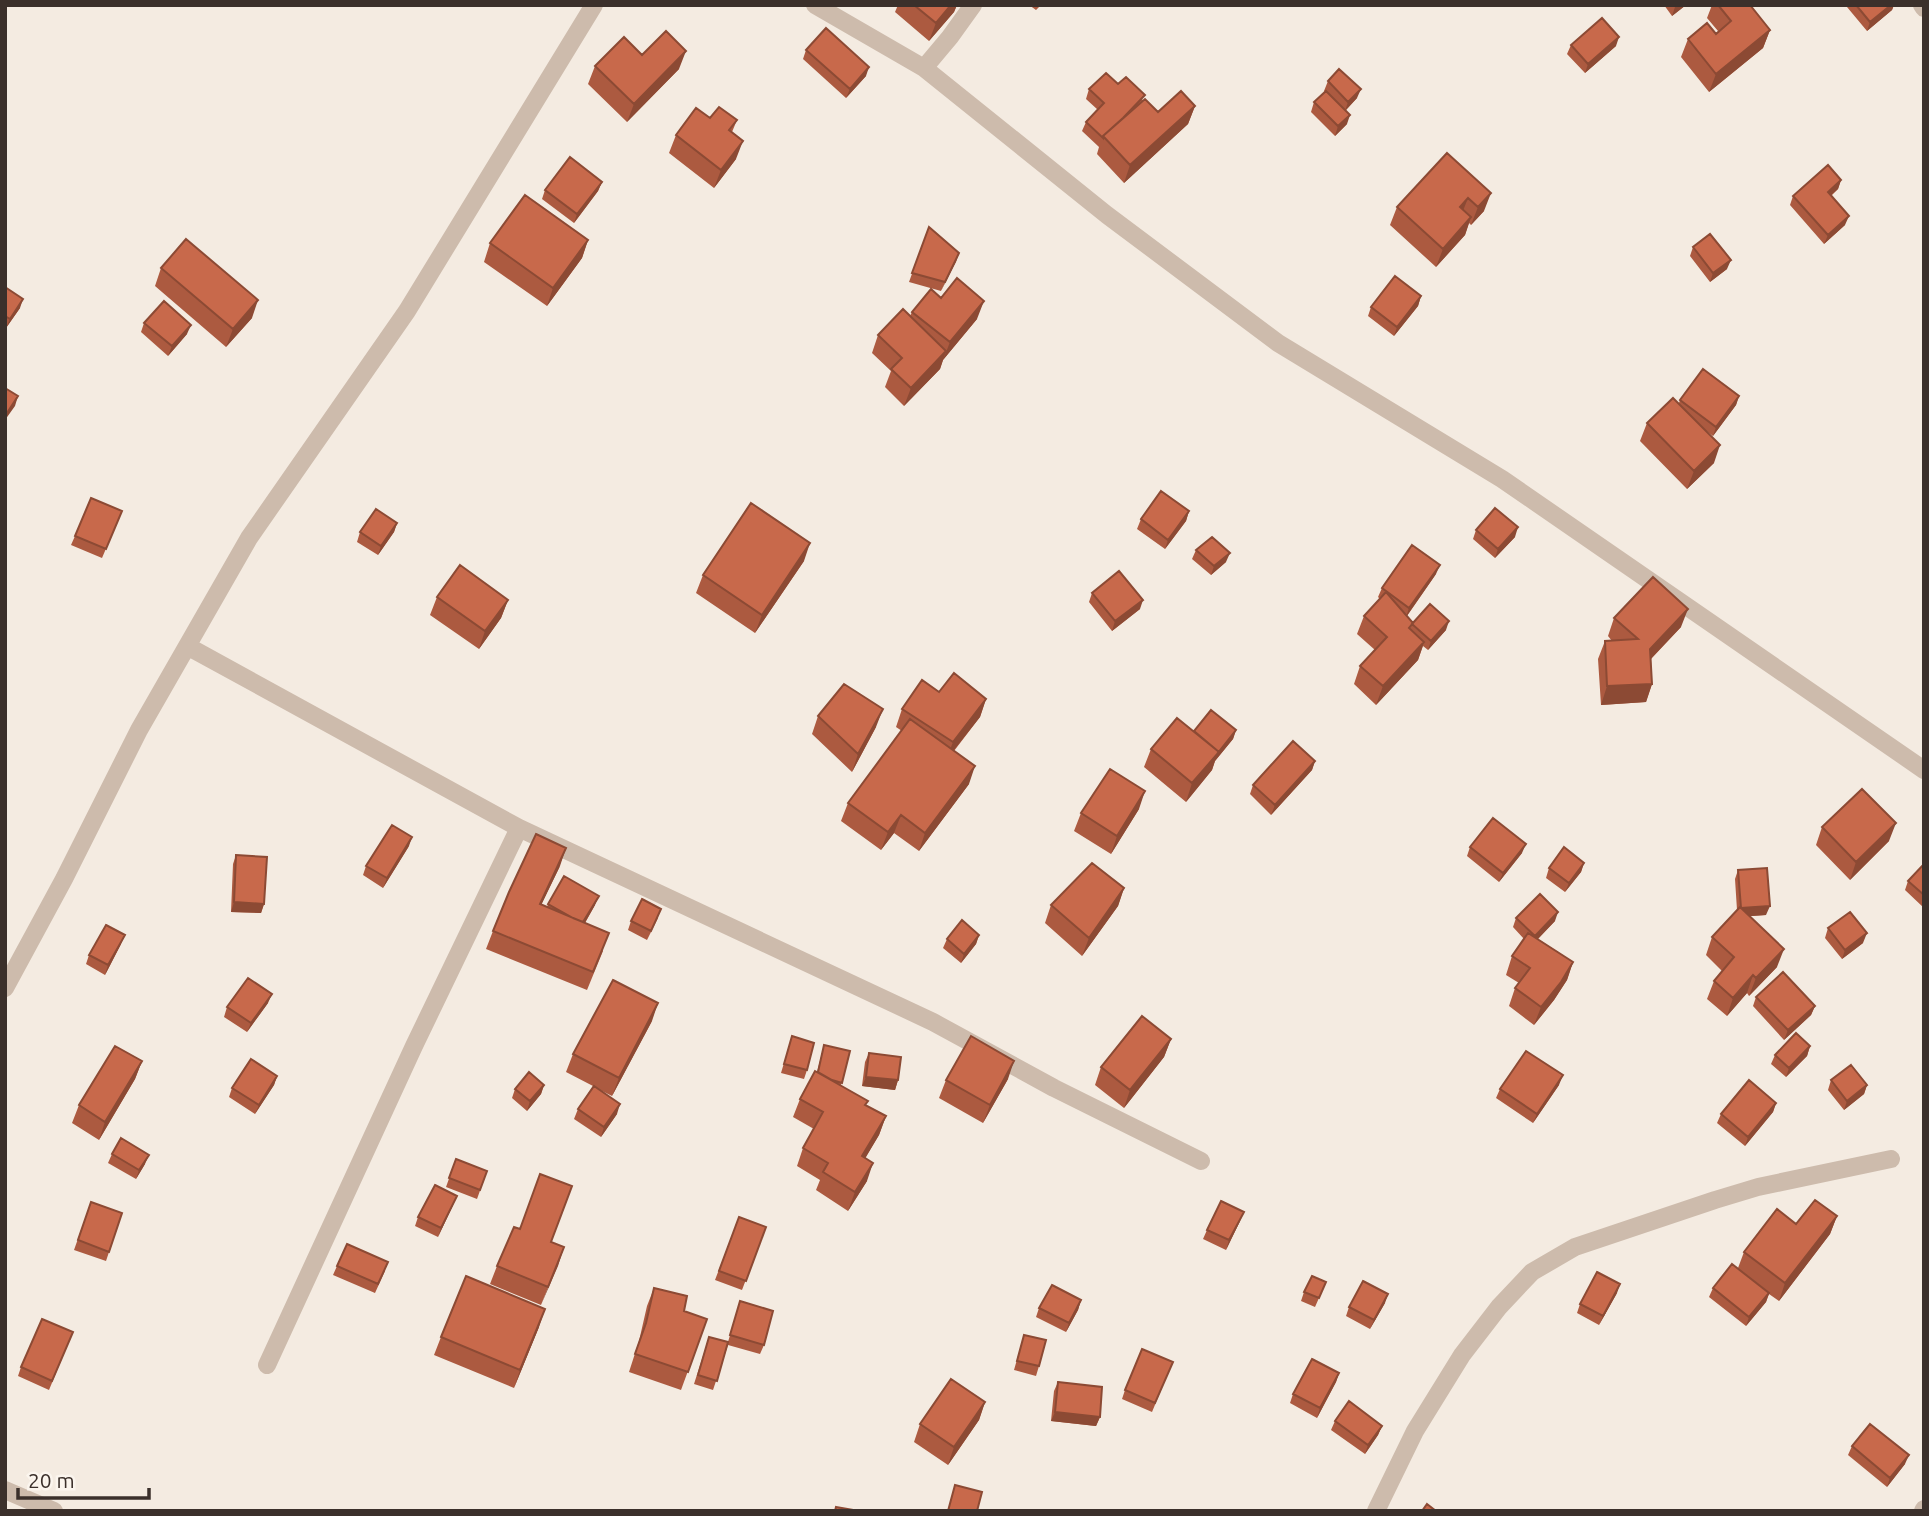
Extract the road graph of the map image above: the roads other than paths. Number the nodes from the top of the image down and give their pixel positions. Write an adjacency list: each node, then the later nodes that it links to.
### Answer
1 (594, 5): 5 (street)
2 (815, 5): 4 (street)
3 (973, 5): 4 (street)
4 (924, 68): 6 (street)
5 (187, 646): 7 (street); 8 (street)
6 (1924, 770)
7 (519, 828): 10 (street); 11 (street)
8 (5, 988)
9 (1891, 1159): 14 (street)
10 (1201, 1161)
11 (268, 1365)
12 (5, 1490): 13 (street)
13 (54, 1511)
14 (1376, 1511)

